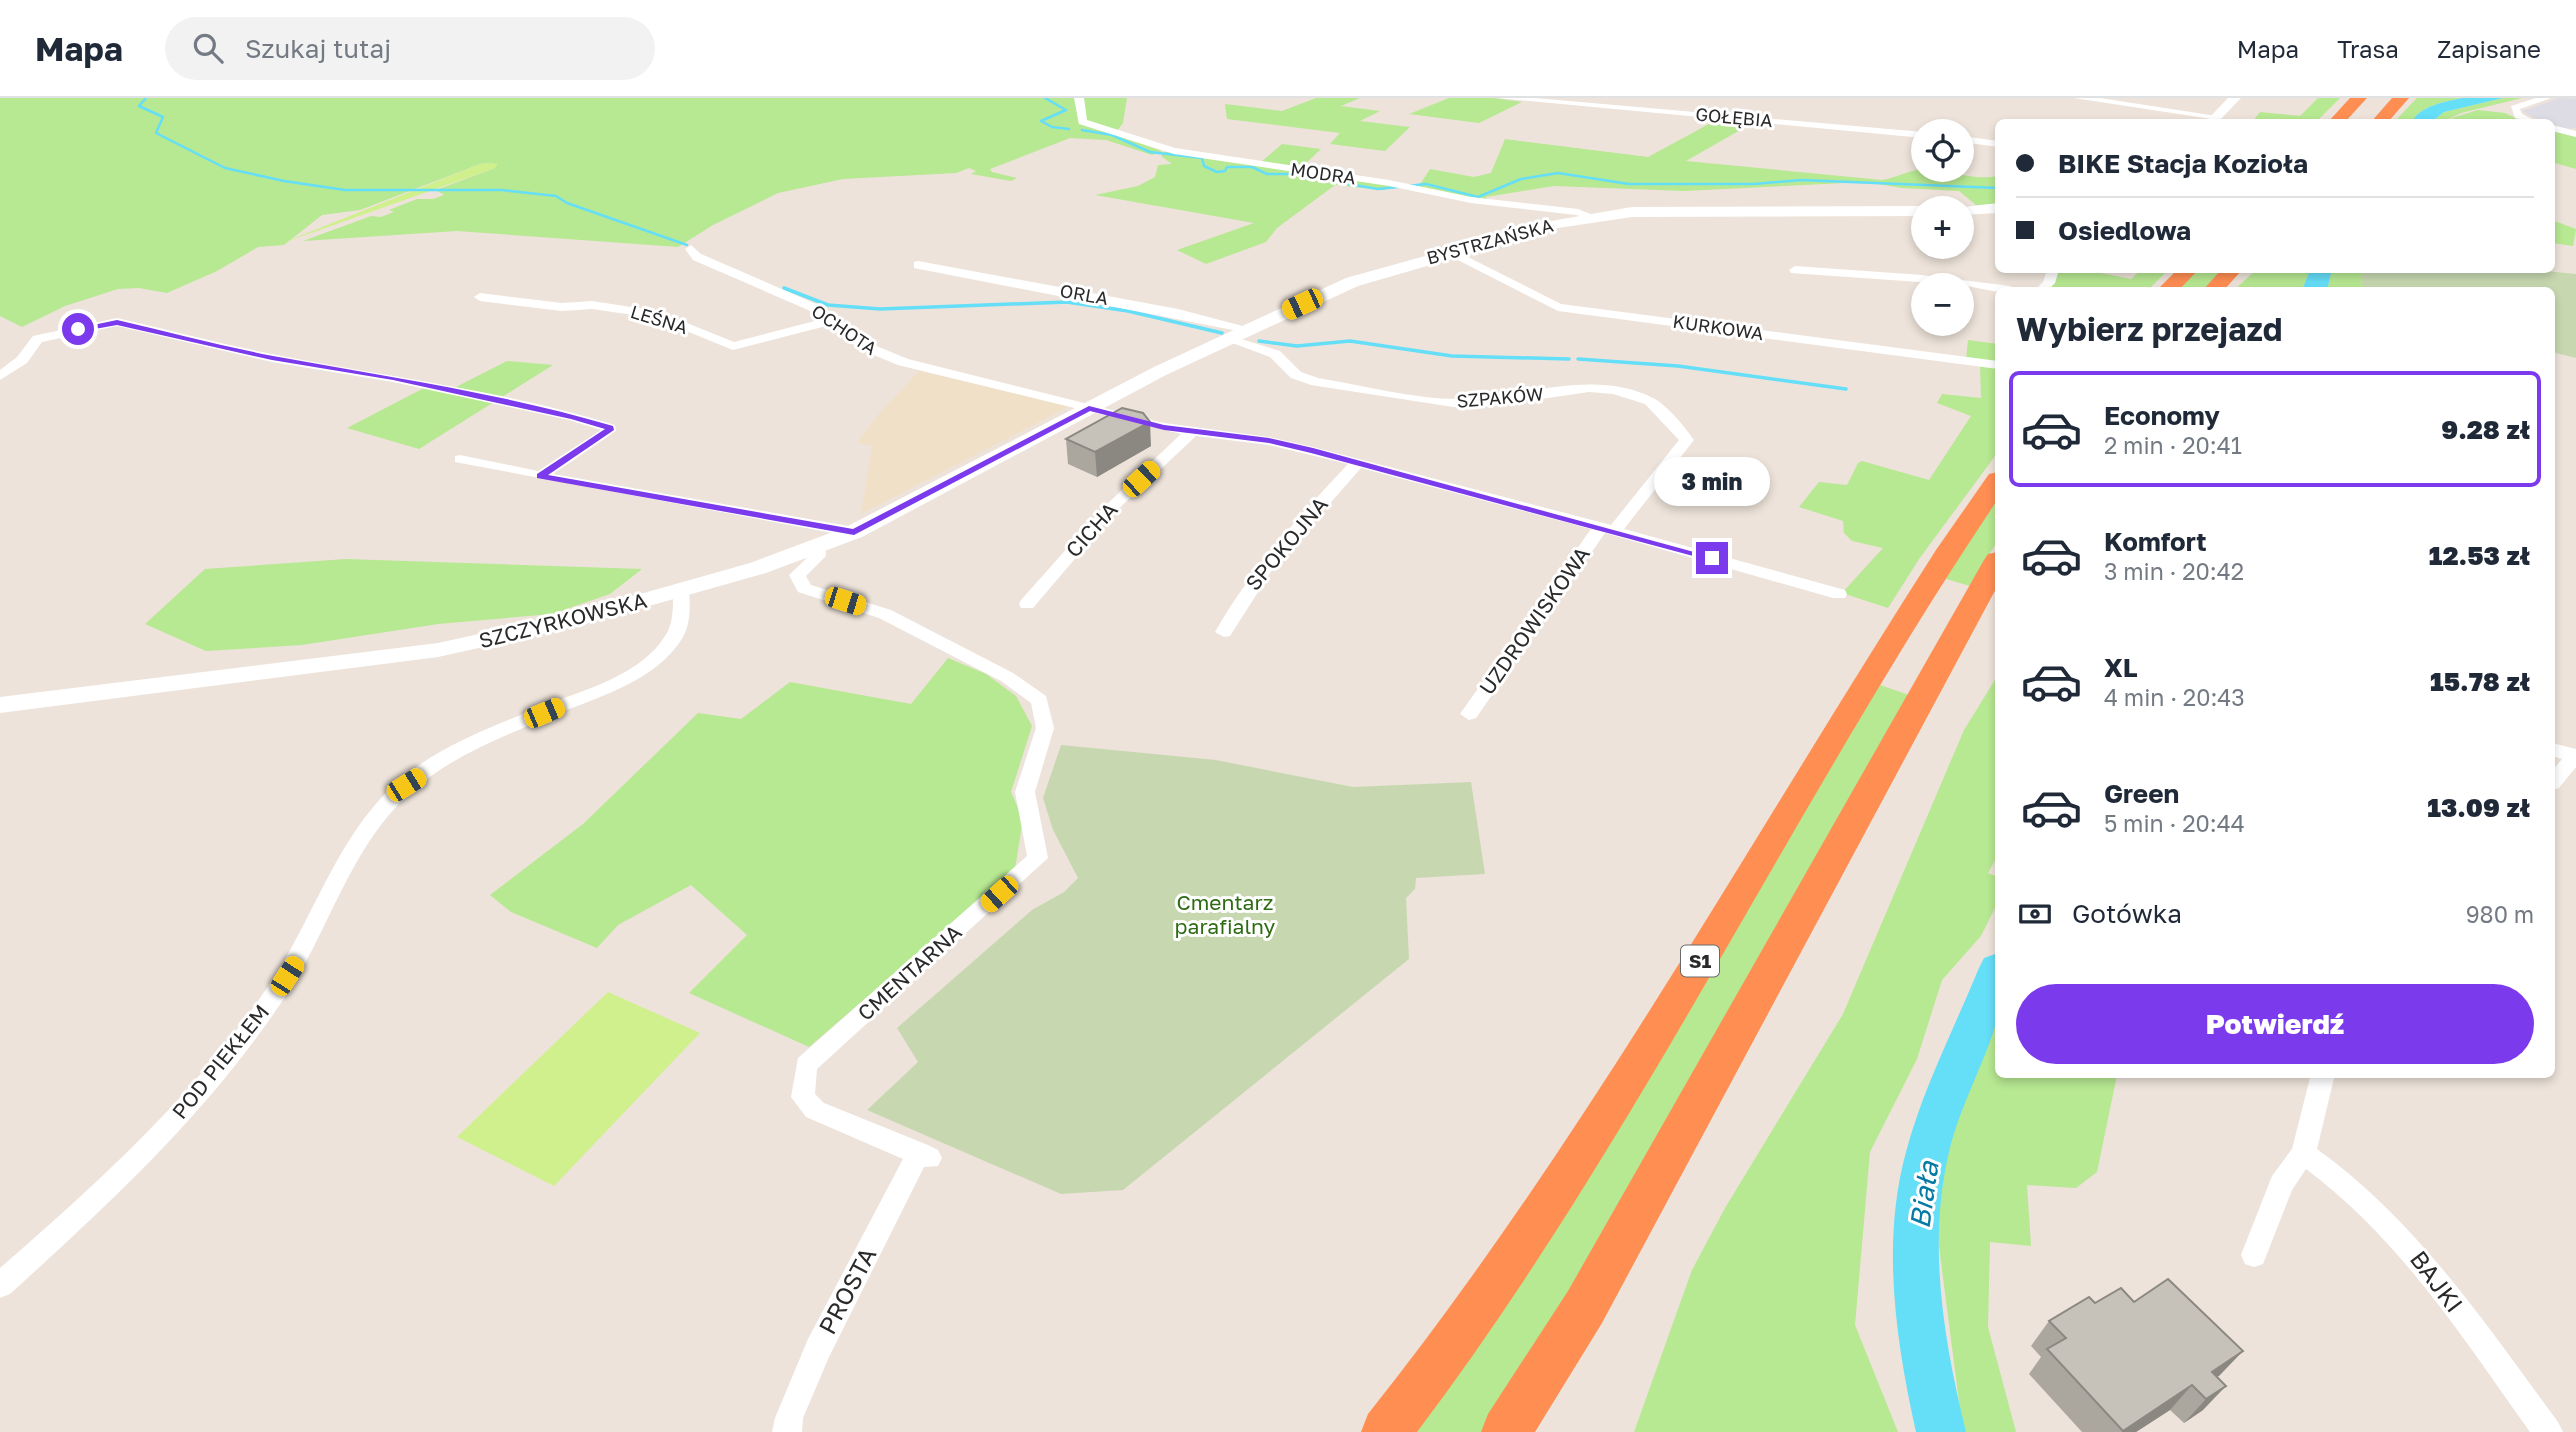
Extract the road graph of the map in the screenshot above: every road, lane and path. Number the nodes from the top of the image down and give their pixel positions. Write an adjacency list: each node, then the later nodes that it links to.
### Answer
1 (1079, 98): 23 (street, MODRA)
2 (1503, 98): 16 (street, GOŁĘBIA)
3 (2079, 98): 9 (street)
4 (2235, 98): 10 (main road)
5 (2359, 98): 11 (highway)
6 (2381, 98): 12 (highway)
7 (2401, 98): 13 (highway)
8 (2546, 98): 14 (street)
9 (2209, 119)
10 (2216, 119)
11 (2339, 119)
12 (2362, 119)
13 (2382, 119)
14 (2526, 119)
15 (2555, 129): 17 (street)
16 (1911, 134)
17 (2576, 134)
18 (1974, 141): 19 (street)
19 (1995, 144)
20 (1995, 209): 21 (main road)
21 (1974, 210)
22 (1911, 211): 23 (main road, BYSTRZAŃSKA)
23 (1591, 217): 25 (main road, BYSTRZAŃSKA)
24 (691, 249): 34 (street, OCHOTA)
25 (1450, 252): 35 (main road, BYSTRZAŃSKA); 37 (street, KURKOWA)
26 (918, 265): 35 (street, ORLA)
27 (1796, 270): 32 (street)
28 (2185, 273): 30 (highway)
29 (2229, 273): 31 (highway)
30 (2170, 287)
31 (2216, 287)
32 (1995, 288)
33 (480, 297): 34 (street, LEŚNA)
34 (834, 320): 39 (street, OCHOTA)
35 (1248, 329): 36 (main road, BYSTRZAŃSKA)
36 (1228, 339): 39 (main road, BYSTRZAŃSKA); 43 (street, SZPAKÓW)
37 (1995, 365)
38 (0, 376): 44 (street)
39 (1089, 408): 40 (street, OCHOTA); 47 (main road, SZCZYRKOWSKA)
40 (1192, 431): 42 (street, OCHOTA); 52 (street, CICHA)
41 (460, 459): 44 (street)
42 (1358, 463): 46 (street, OCHOTA); 53 (street, SPOKOJNA)
43 (1662, 471): 46 (street, UZDROWISKOWA)
44 (540, 476): 47 (street)
45 (1995, 485): 65 (highway, S1)
46 (1608, 529): 51 (street, OCHOTA); 55 (street, UZDROWISKOWA)
47 (854, 532): 48 (main road, SZCZYRKOWSKA)
48 (817, 547): 50 (main road, SZCZYRKOWSKA); 61 (street, CMENTARNA)
49 (1995, 565): 66 (highway)
50 (681, 590): 54 (main road, SZCZYRKOWSKA); 63 (street, POD PIEKŁEM)
51 (1839, 594)
52 (1027, 604)
53 (1224, 632)
54 (0, 705)
55 (1469, 714)
56 (2555, 750): 57 (street)
57 (2576, 756): 58 (street)
58 (2555, 780)
59 (2322, 1078): 60 (street)
60 (2303, 1153): 62 (street); 67 (street, BAJKI)
61 (924, 1156): 64 (street, PROSTA)
62 (2254, 1255)
63 (0, 1285)
64 (787, 1432)
65 (1386, 1432)
66 (1506, 1432)
67 (2548, 1432)

